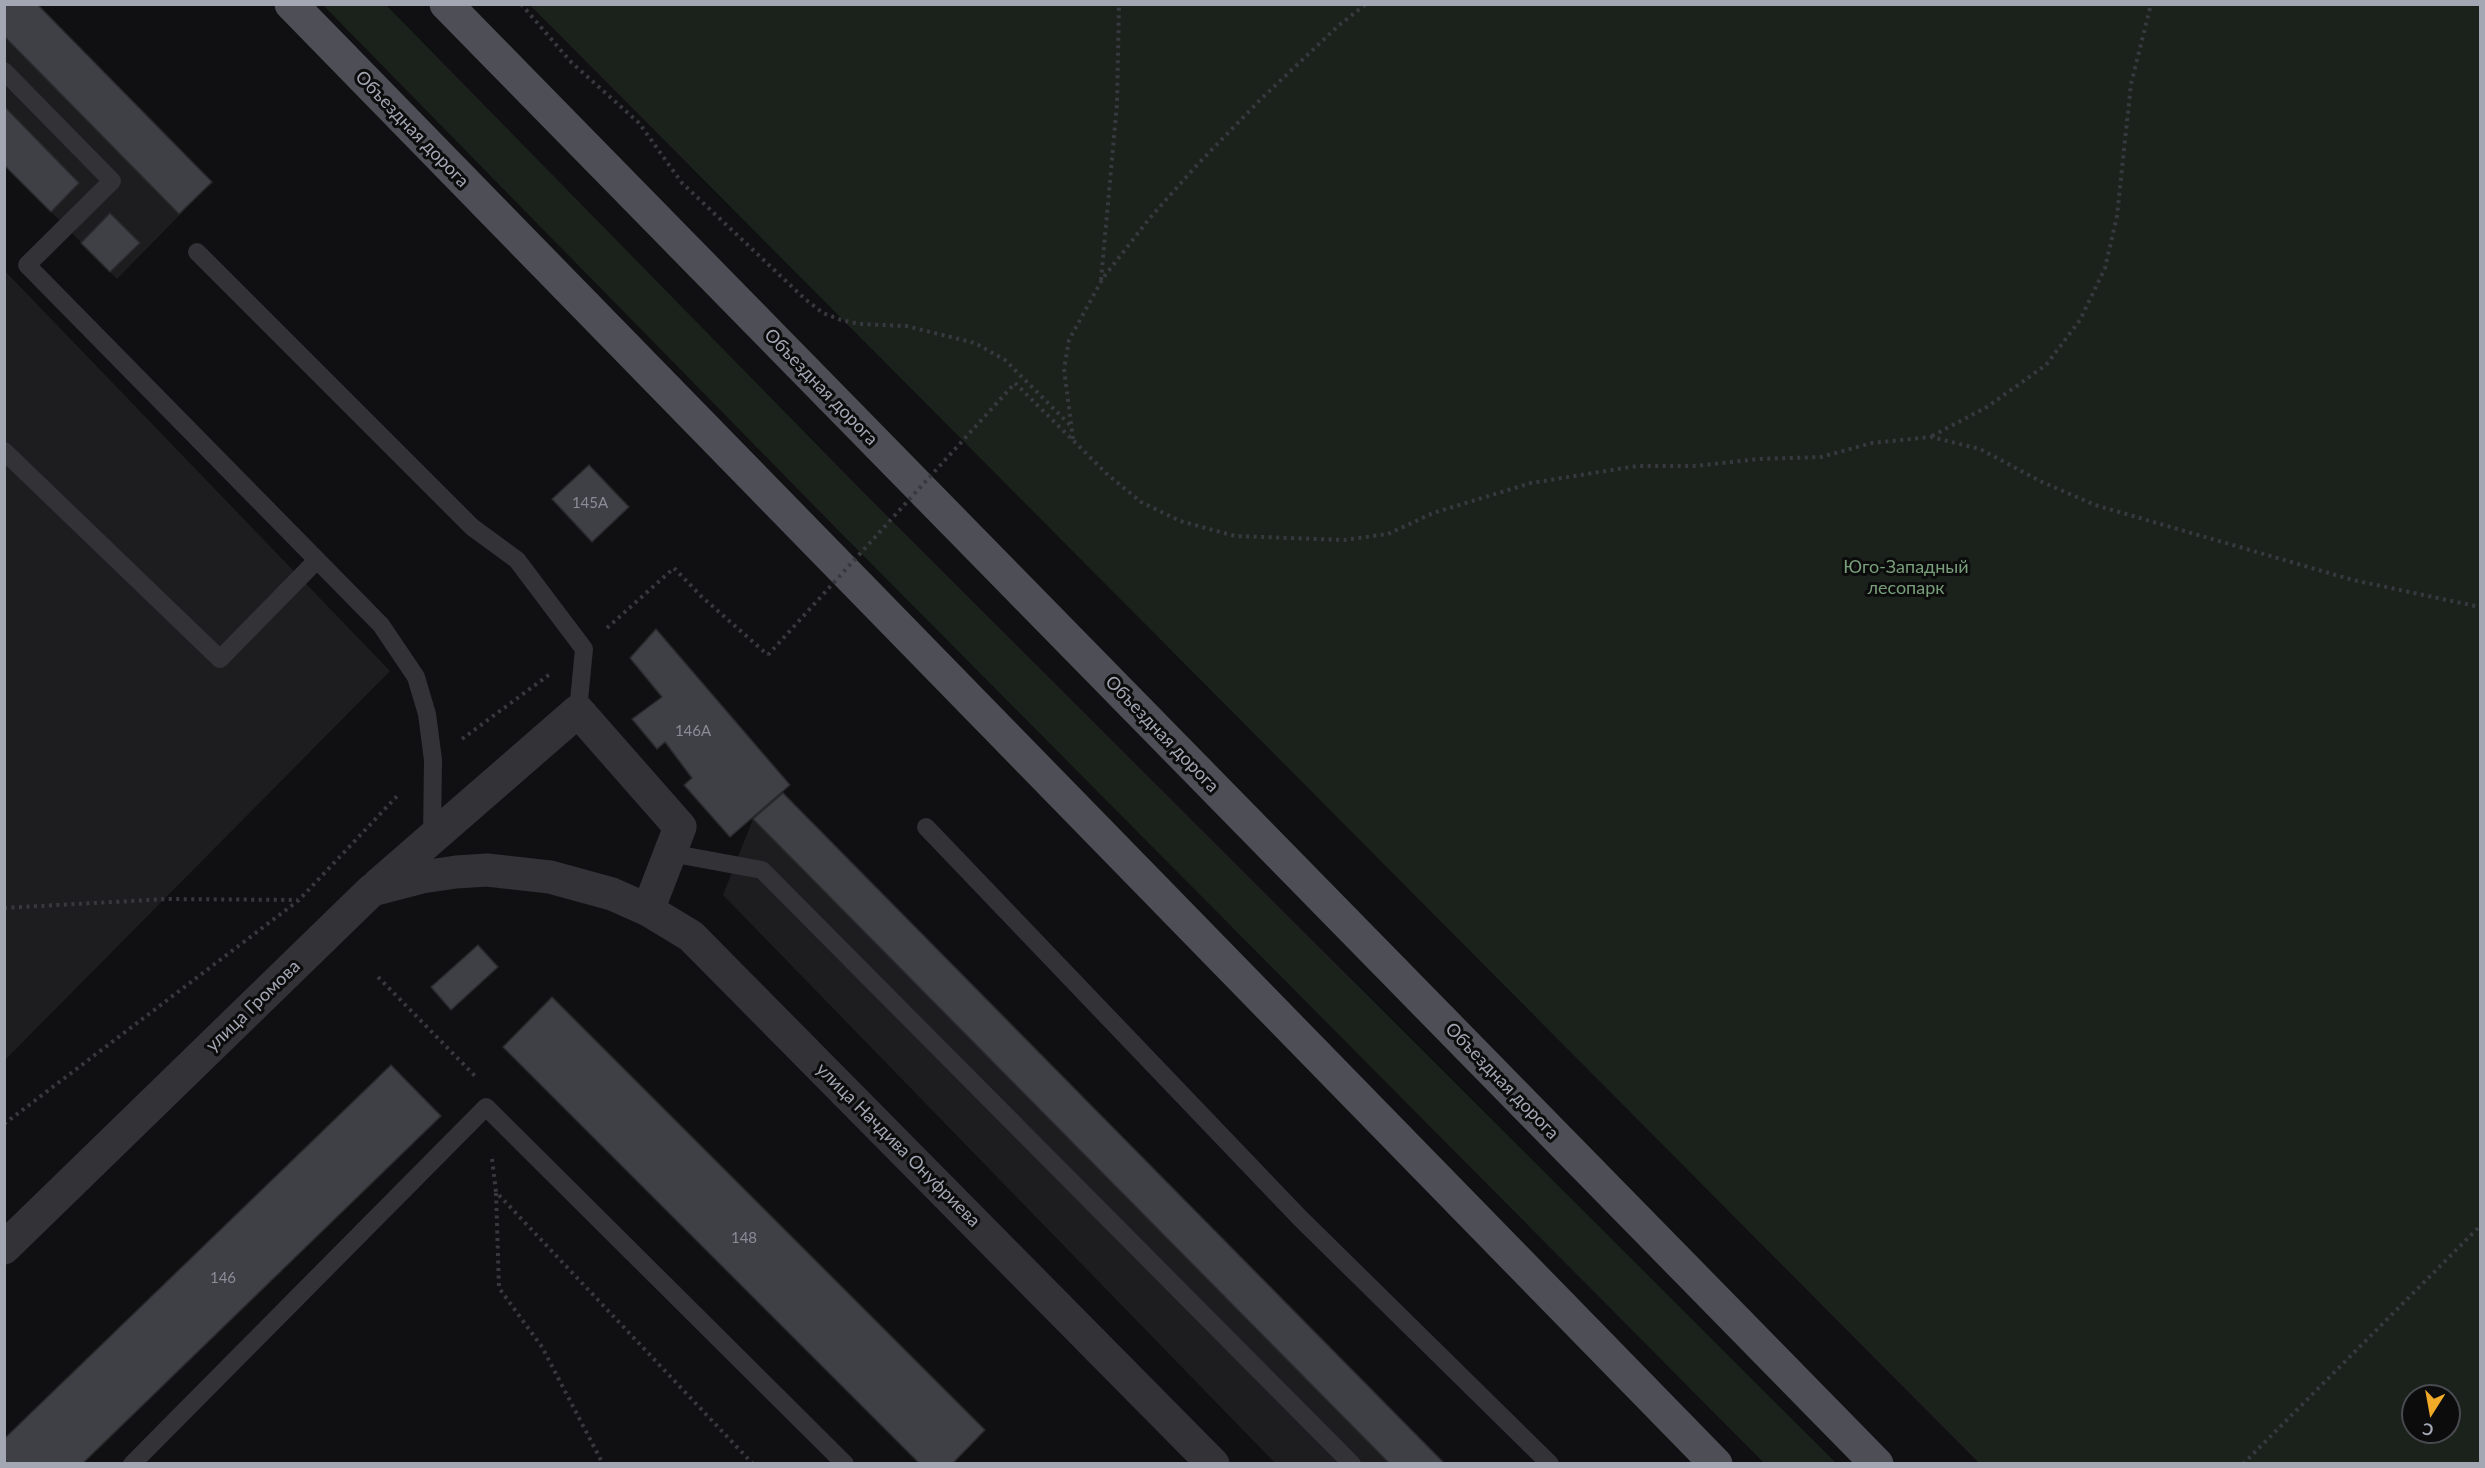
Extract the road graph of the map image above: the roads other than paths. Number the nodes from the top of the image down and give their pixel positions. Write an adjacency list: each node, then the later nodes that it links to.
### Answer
1 (291, 4): 20 (main road, Объездная дорога)
2 (446, 4): 21 (main road, Объездная дорога)
3 (4, 70): 6 (lane)
4 (197, 252): 7 (lane)
5 (4, 450): 6 (lane)
6 (317, 560): 9 (lane)
7 (578, 711): 9 (street); 10 (street)
8 (926, 827): 19 (lane)
9 (432, 837): 12 (street)
10 (670, 853): 13 (street); 18 (lane)
11 (550, 877): 12 (street, улица Громова); 13 (street, улица Начдива Онуфриева)
12 (372, 890): 14 (street, улица Громова)
13 (648, 910): 17 (street, улица Начдива Онуфриева)
14 (4, 1248)
15 (132, 1464): 16 (lane)
16 (845, 1464)
17 (1214, 1464)
18 (1352, 1464)
19 (1550, 1464)
20 (1716, 1464)
21 (1877, 1464)

